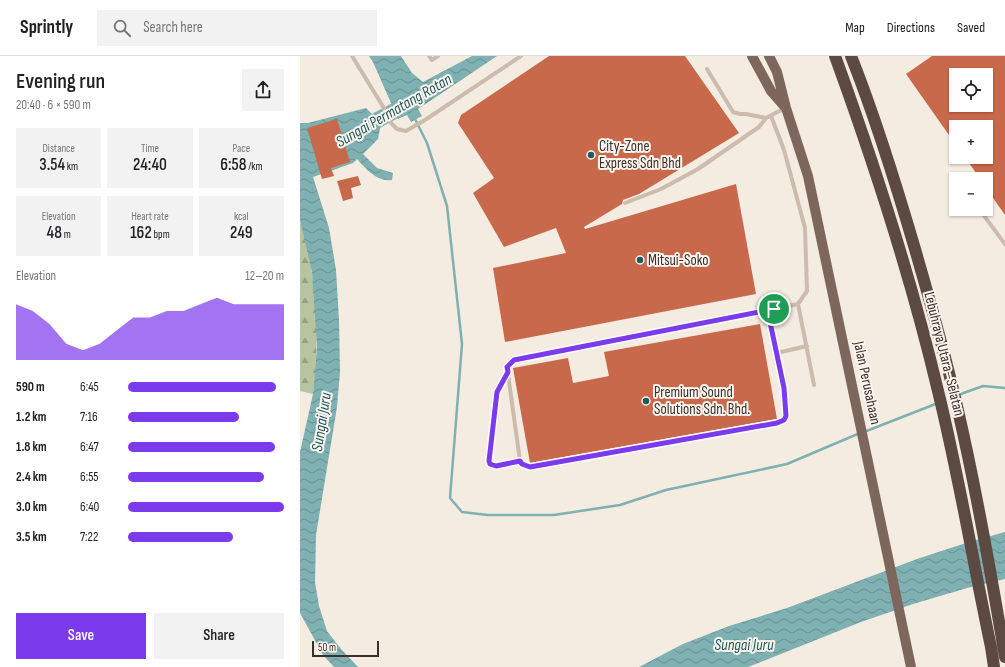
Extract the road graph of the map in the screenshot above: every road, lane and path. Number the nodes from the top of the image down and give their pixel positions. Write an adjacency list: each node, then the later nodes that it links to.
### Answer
1 (352, 56): 4 (lane)
2 (429, 56): 3 (lane)
3 (438, 56)
4 (521, 56)
5 (752, 56): 10 (main road, Jalan Perusahaan)
6 (769, 56): 10 (main road, Jalan Perusahaan)
7 (835, 56): 25 (highway, Lebuhraya Utara–Selatan)
8 (851, 56): 23 (highway, Lebuhraya Utara–Selatan)
9 (707, 69): 12 (lane)
10 (786, 108): 11 (lane); 24 (main road, Jalan Perusahaan)
11 (771, 116): 12 (lane); 16 (lane)
12 (766, 118): 13 (lane)
13 (625, 203)
14 (984, 216): 15 (lane)
15 (1005, 244)
16 (798, 304): 17 (lane); 18 (lane)
17 (774, 309): 19 (lane); 20 (lane)
18 (807, 346): 19 (lane); 21 (lane)
19 (777, 353): 22 (lane)
20 (508, 372): 22 (lane); 22 (lane)
21 (814, 385)
22 (520, 461)
23 (1005, 657)
24 (911, 667)
25 (994, 667)

